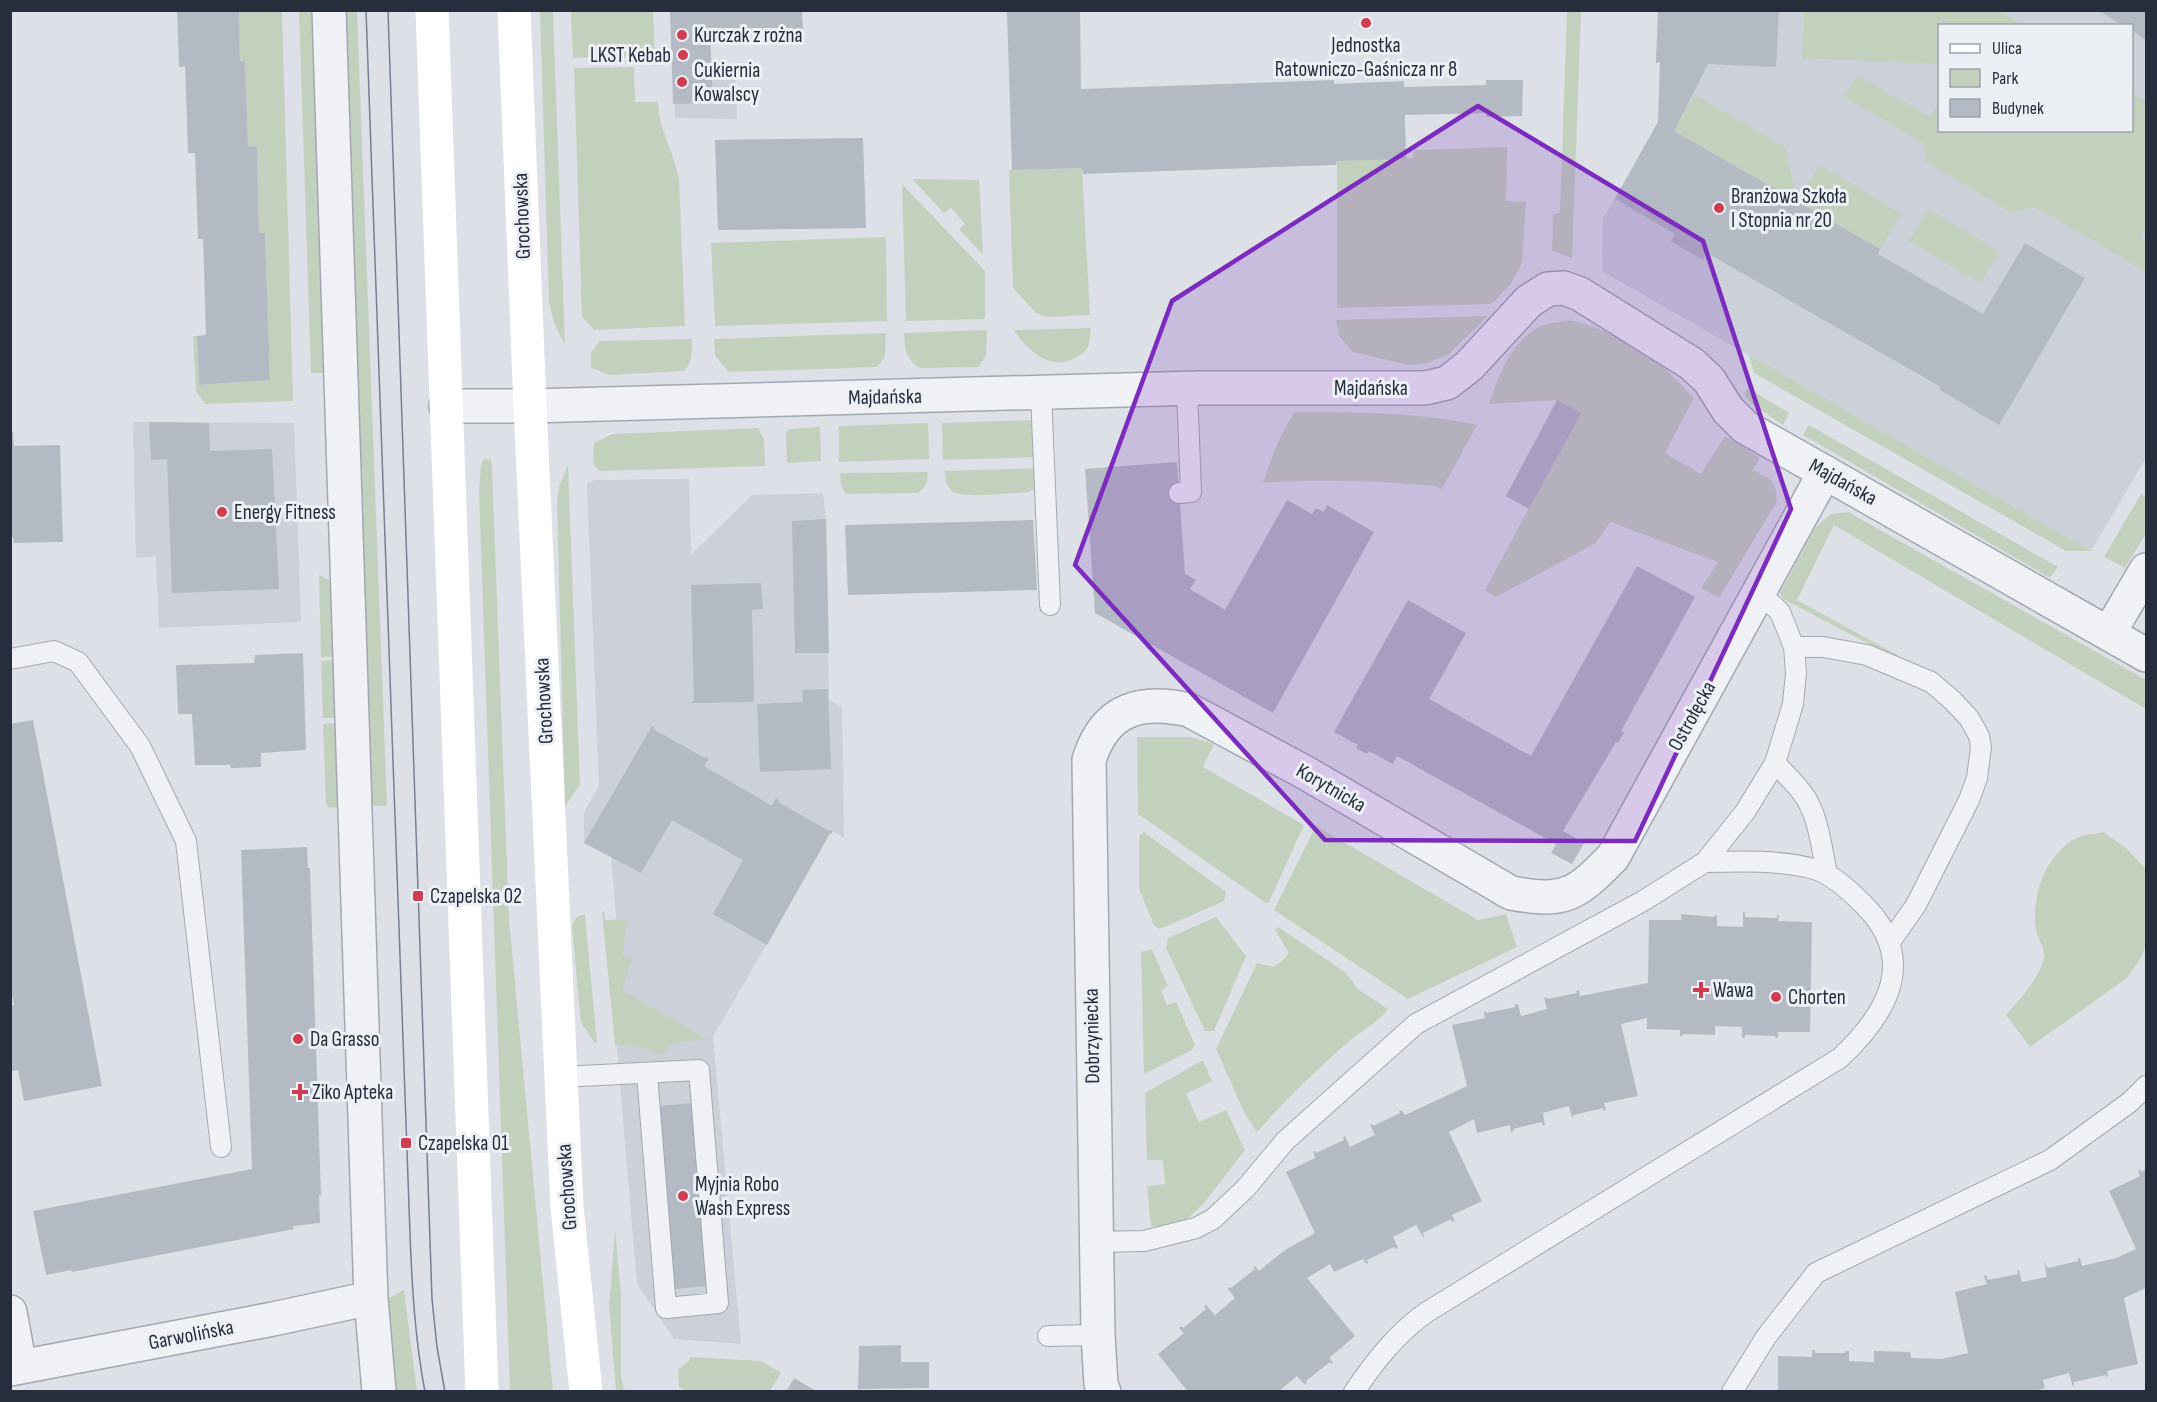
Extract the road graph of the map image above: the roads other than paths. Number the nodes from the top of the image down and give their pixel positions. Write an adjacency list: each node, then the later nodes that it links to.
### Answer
1 (329, 10): 28 (street)
2 (432, 10): 6 (main road)
3 (514, 10): 7 (main road, Grochowska)
4 (1187, 388): 5 (street, Majdańska); 8 (street, Majdańska); 9 (lane)
5 (1041, 393): 7 (street, Majdańska); 12 (lane)
6 (446, 406): 7 (street, Majdańska); 34 (main road)
7 (530, 406): 24 (main road, Grochowska)
8 (1825, 472): 11 (street, Ostrołęcka); 13 (street, Majdańska)
9 (1179, 493)
10 (2146, 570): 13 (street)
11 (1759, 592): 14 (lane); 21 (street, Ostrołęcka)
12 (1050, 605)
13 (2109, 633): 15 (street, Majdańska)
14 (1794, 647): 18 (lane); 22 (lane)
15 (2146, 655)
16 (10, 659): 26 (lane)
17 (1143, 706): 21 (street, Korytnicka); 27 (street, Dobrzyniecka)
18 (1775, 763): 19 (lane); 20 (lane)
19 (1705, 862): 20 (lane); 27 (lane)
20 (1827, 874): 22 (lane)
21 (1511, 893)
22 (1890, 942): 37 (lane)
23 (647, 1074): 23 (lane); 24 (lane)
24 (561, 1077): 35 (main road, Grochowska)
25 (2146, 1086): 38 (lane)
26 (221, 1147)
27 (1096, 1242): 30 (street, Dobrzyniecka)
28 (371, 1298): 32 (street, Garwolińska); 33 (street)
29 (10, 1312): 32 (street)
30 (1098, 1335): 31 (lane); 36 (street, Dobrzyniecka)
31 (1048, 1336)
32 (15, 1368)
33 (379, 1392)
34 (482, 1392)
35 (586, 1392)
36 (1104, 1392)
37 (1354, 1392)
38 (1732, 1392)

